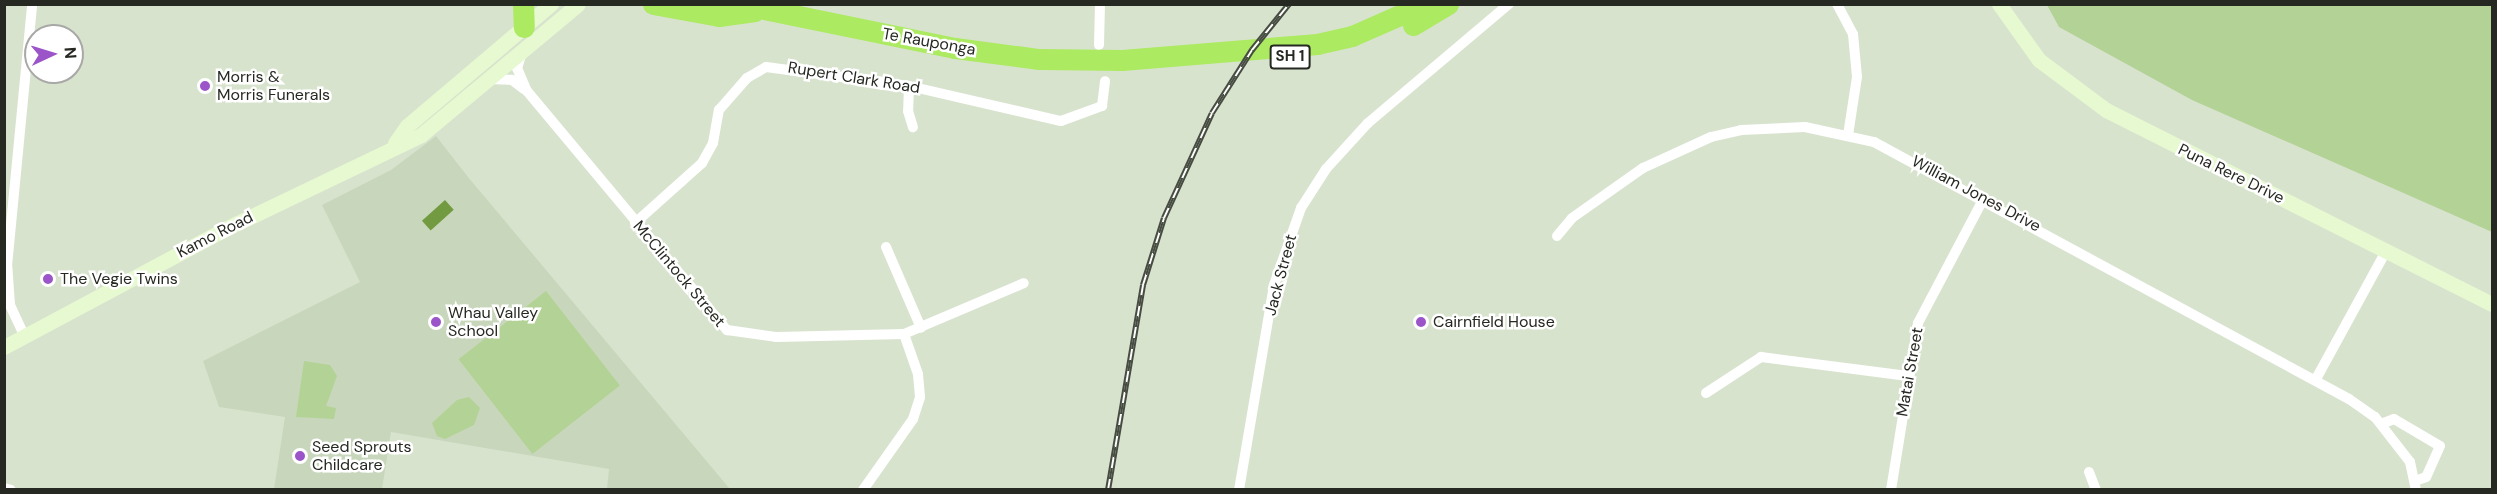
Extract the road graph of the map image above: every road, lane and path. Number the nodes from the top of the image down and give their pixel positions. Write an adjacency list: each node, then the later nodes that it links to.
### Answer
1 (32, 4): 29 (street)
2 (523, 4): 13 (highway)
3 (551, 4): 13 (main road, Kamo Road)
4 (578, 4): 15 (main road, Kamo Road)
5 (653, 4): 12 (highway, SH 1)
6 (1100, 4): 14 (street)
7 (1425, 4): 16 (highway, Te Rauponga / SH 1)
8 (1448, 4): 16 (highway, Te Rauponga / SH 1)
9 (1509, 4): 45 (street, Jack Street)
10 (1837, 4): 22 (street)
11 (1999, 4): 28 (main road, Puna Rere Drive)
12 (747, 8): 16 (highway, Te Rauponga / SH 1)
13 (524, 27): 23 (main road, Kamo Road)
14 (1099, 45)
15 (522, 52): 17 (main road, Kamo Road); 20 (street, McClintock Street)
16 (1122, 60)
17 (488, 79): 20 (street, McClintock Street); 23 (main road, Kamo Road)
18 (1105, 81): 19 (street, Rupert Clark Road)
19 (909, 86): 21 (street); 25 (street, Rupert Clark Road)
20 (527, 91): 25 (street, McClintock Street)
21 (913, 127)
22 (1848, 135): 24 (street, William Jones Drive); 26 (street, William Jones Drive)
23 (395, 143): 34 (main road, Kamo Road)
24 (1984, 198): 36 (street, Matai Street); 37 (street, William Jones Drive)
25 (635, 223): 33 (street, McClintock Street)
26 (1557, 236)
27 (886, 247): 32 (street)
28 (2386, 251): 31 (main road, Puna Rere Drive); 37 (street)
29 (6, 270): 34 (street)
30 (1024, 283): 32 (street, McClintock Street)
31 (2493, 304)
32 (921, 328): 33 (street, McClintock Street)
33 (904, 334): 44 (street)
34 (24, 335): 35 (main road, Kamo Road)
35 (4, 347)
36 (1908, 376): 38 (street); 46 (street, Matai Street)
37 (2316, 378): 39 (street, William Jones Drive)
38 (1706, 393)
39 (2381, 424): 41 (street, William Jones Drive); 41 (street, William Jones Drive)
40 (2090, 472): 47 (street)
41 (2416, 485)
42 (4, 489): 43 (street)
43 (11, 489)
44 (863, 489)
45 (1239, 489)
46 (1891, 489)
47 (2096, 489)

